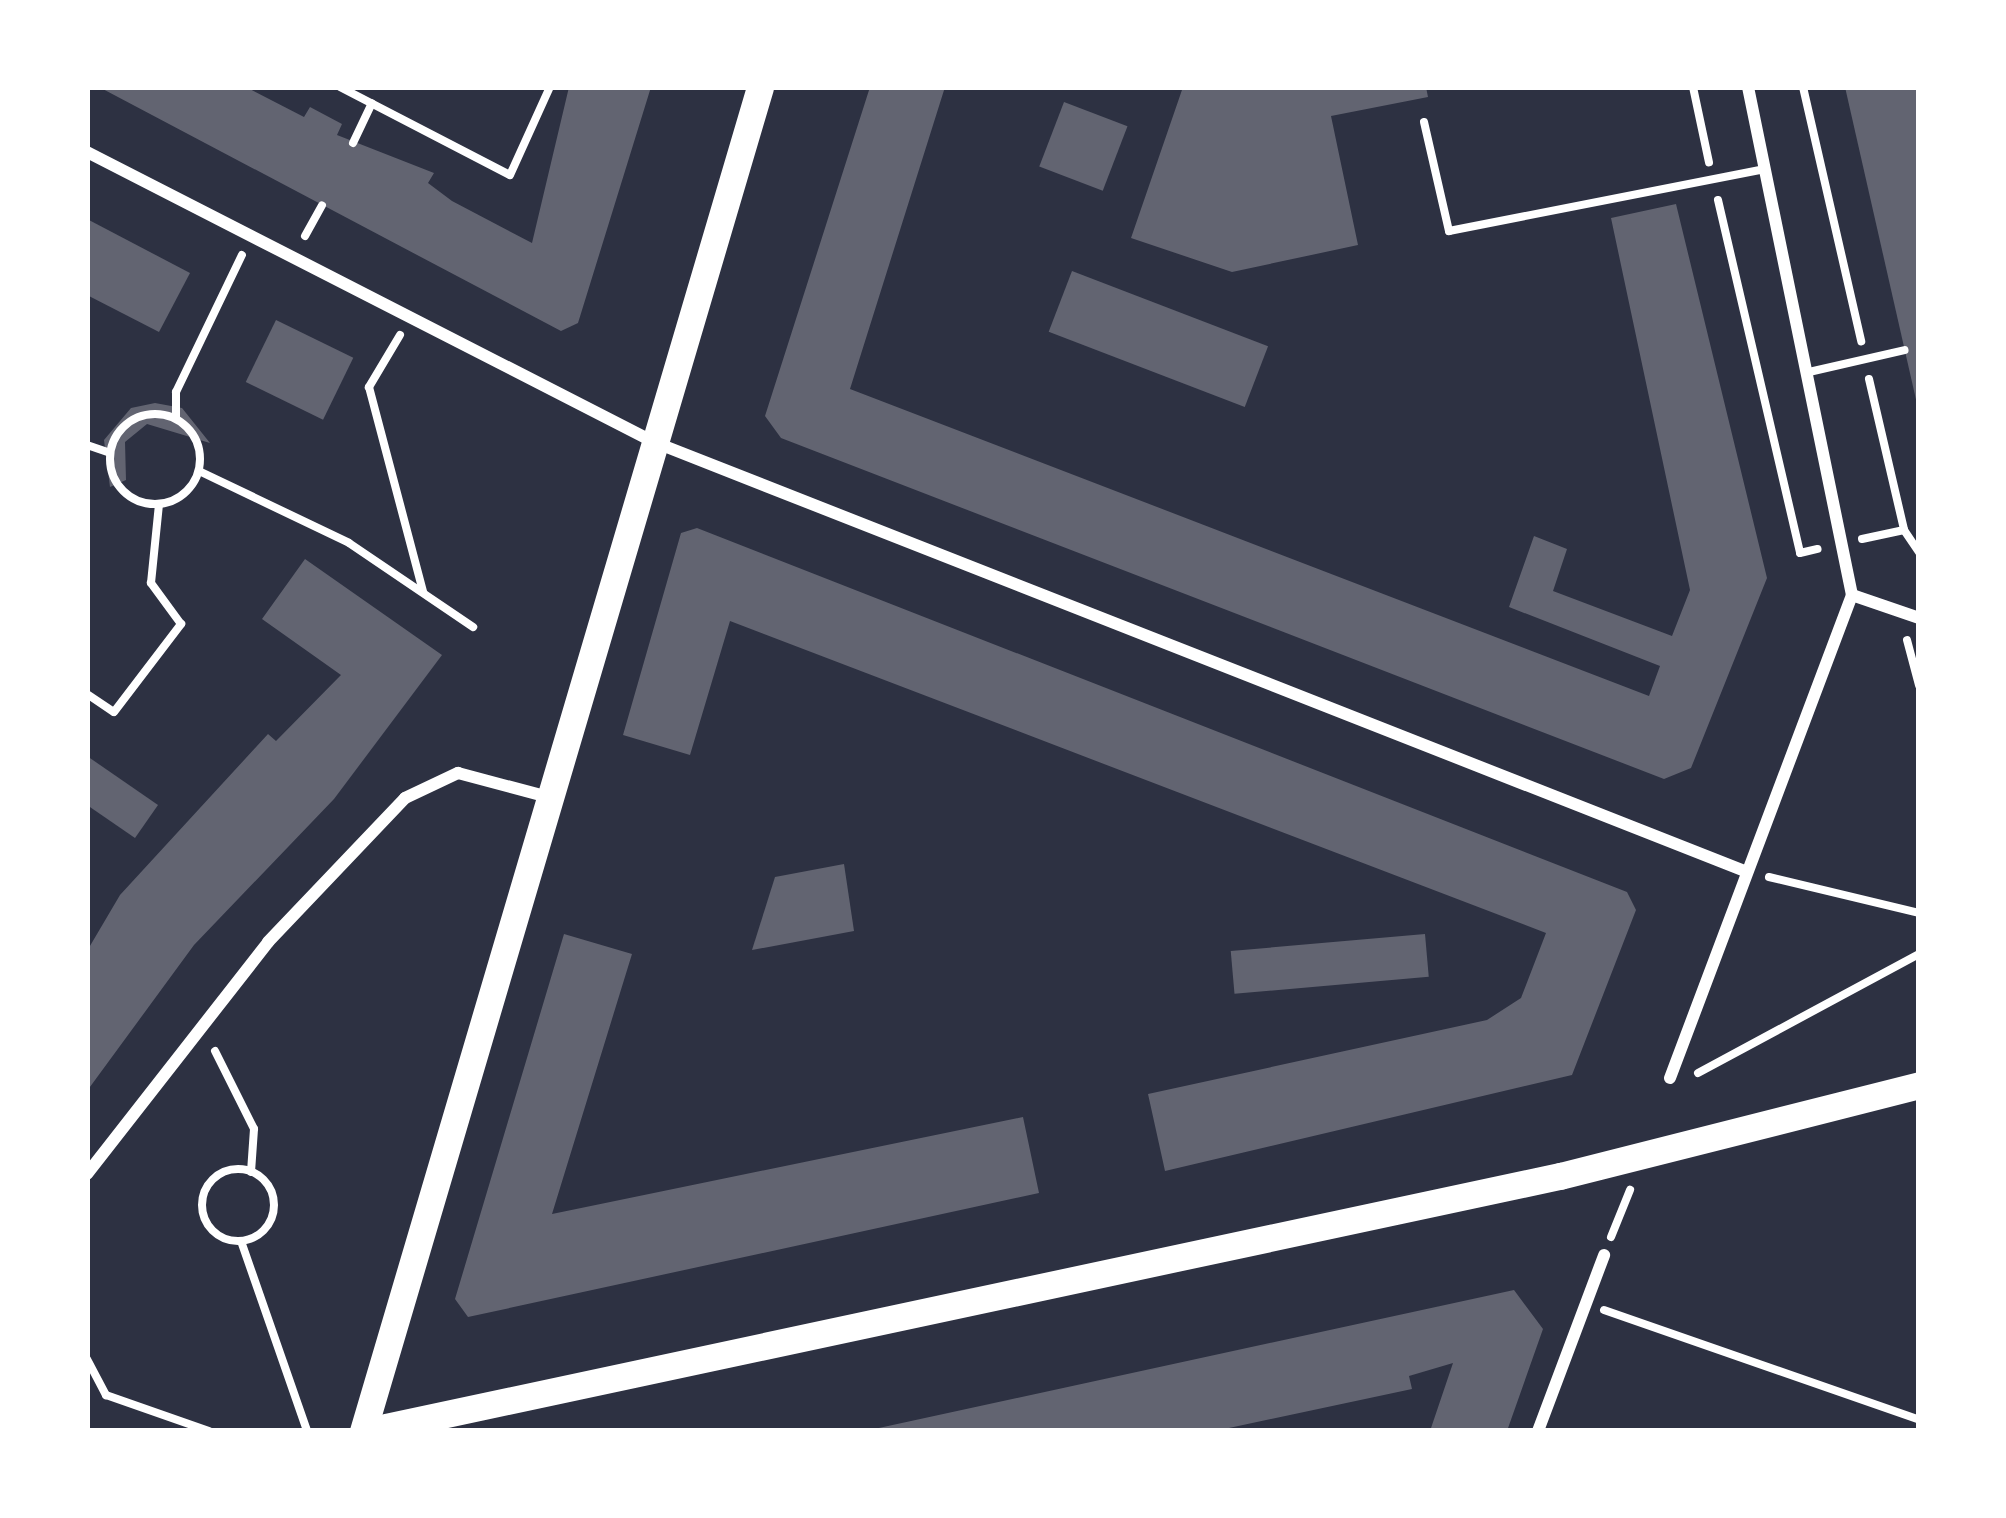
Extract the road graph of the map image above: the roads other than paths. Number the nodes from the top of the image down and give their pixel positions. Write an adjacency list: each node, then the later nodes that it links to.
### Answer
1 (760, 87): 8 (main road)
2 (1748, 87): 5 (street)
3 (1424, 122): 5 (lane)
4 (87, 152): 8 (street)
5 (1766, 169): 7 (street)
6 (1905, 350): 7 (lane)
7 (1809, 372): 9 (street)
8 (653, 442): 11 (main road); 12 (street)
9 (1852, 595): 10 (street); 12 (street)
10 (1919, 618)
11 (549, 797): 15 (street); 17 (main road)
12 (1745, 872): 13 (street)
13 (1670, 1078)
14 (1919, 1085): 17 (main road)
15 (87, 1174)
16 (1604, 1256): 18 (street)
17 (365, 1431)
18 (1538, 1431)

